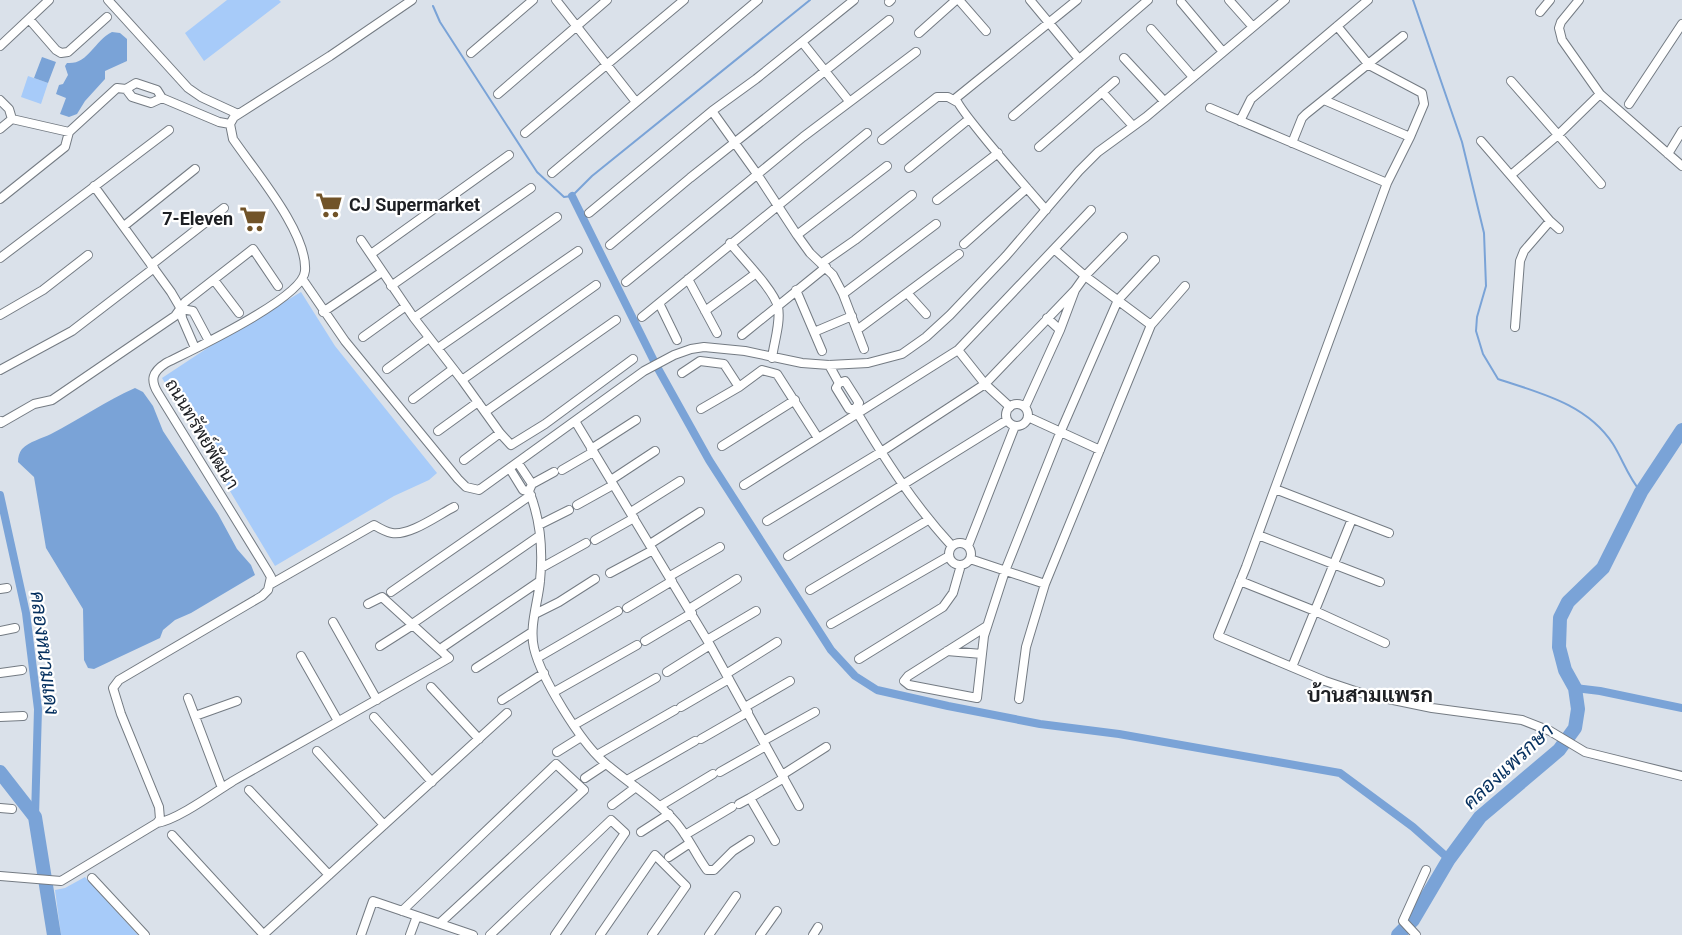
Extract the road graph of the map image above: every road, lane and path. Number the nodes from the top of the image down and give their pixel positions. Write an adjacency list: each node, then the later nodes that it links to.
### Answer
1 (49, 0): 22 (street)
2 (108, 0): 60 (street)
3 (412, 0): 60 (street)
4 (533, 0): 37 (street)
5 (556, 0): 26 (street)
6 (607, 0): 26 (street)
7 (684, 0): 40 (street)
8 (758, 0): 55 (street)
9 (854, 0): 33 (street)
10 (958, 0): 30 (street); 31 (street)
11 (1030, 0): 24 (street)
12 (1077, 0): 24 (street)
13 (1148, 0): 39 (street)
14 (1229, 0): 28 (street)
15 (1368, 0): 27 (street)
16 (1550, 0): 20 (street)
17 (1579, 0): 49 (street)
18 (1283, 1): 28 (street)
19 (1181, 2): 36 (street)
20 (1540, 12)
21 (107, 18): 22 (street)
22 (29, 19): 34 (street)
23 (889, 20): 42 (street)
24 (1049, 23): 39 (street); 56 (street)
25 (1682, 24): 57 (street)
26 (577, 26): 40 (street); 48 (street)
27 (1337, 26): 41 (street); 64 (street)
28 (1253, 27): 36 (street)
29 (1151, 29): 43 (street)
30 (987, 31)
31 (920, 33)
32 (1403, 36): 41 (street)
33 (802, 42): 42 (street); 59 (street)
34 (0, 46)
35 (916, 52): 53 (street)
36 (1223, 52): 43 (street)
37 (471, 53)
38 (1124, 58): 54 (street)
39 (1079, 59): 61 (street)
40 (607, 65): 55 (street); 71 (street)
41 (1369, 65): 52 (street); 74 (street)
42 (824, 71): 53 (street); 77 (street)
43 (1193, 77): 54 (street)
44 (1115, 81): 47 (street)
45 (1510, 81): 73 (street)
46 (126, 89): 50 (street); 50 (street); 70 (street)
47 (1102, 92): 66 (street); 79 (street)
48 (498, 94)
49 (1600, 94): 73 (street); 82 (street)
50 (162, 98): 65 (street)
51 (0, 100): 62 (street)
52 (1324, 100): 74 (street); 78 (street)
53 (849, 101): 88 (street)
54 (1164, 101): 66 (street)
55 (636, 102): 87 (street)
56 (957, 102): 63 (street); 75 (street)
57 (1629, 104)
58 (1210, 108): 64 (street)
59 (712, 111): 77 (street); 102 (street)
60 (238, 114): 65 (street)
61 (1013, 116)
62 (12, 119): 67 (street); 70 (street)
63 (969, 119): 80 (street); 85 (street)
64 (1240, 121): 78 (street)
65 (230, 124): 128 (street)
66 (1133, 126): 100 (street)
67 (0, 129)
68 (169, 130): 92 (street)
69 (1682, 131): 82 (street)
70 (69, 132): 96 (street)
71 (525, 133)
72 (867, 133): 98 (street)
73 (1558, 135): 89 (street); 91 (street)
74 (1410, 137): 90 (street)
75 (882, 140)
76 (1481, 141): 89 (street)
77 (735, 143): 88 (street); 113 (street)
78 (1292, 143): 90 (street)
79 (1039, 147)
80 (998, 153): 94 (street); 97 (street)
81 (509, 154): 116 (street)
82 (1668, 154): 84 (street)
83 (887, 166): 108 (street)
84 (1682, 166)
85 (909, 168)
86 (195, 169): 106 (street)
87 (552, 173)
88 (757, 174): 98 (street); 129 (street)
89 (1511, 175): 104 (street)
90 (1387, 183): 209 (street)
91 (1600, 184)
92 (94, 186): 106 (street); 119 (street)
93 (531, 188): 132 (street)
94 (1027, 188): 100 (street); 112 (street)
95 (912, 195): 121 (street)
96 (0, 199)
97 (937, 200)
98 (777, 204): 108 (street); 111 (street)
99 (224, 208): 122 (street)
100 (1046, 210): 171 (street)
101 (1091, 210): 114 (street)
102 (589, 213)
103 (557, 217): 150 (street)
104 (1550, 221): 107 (street); 154 (street)
105 (936, 224): 136 (street)
106 (124, 226): 122 (street)
107 (1559, 229)
108 (797, 236): 121 (street)
109 (1123, 237): 125 (street)
110 (361, 240): 116 (street)
111 (730, 243): 124 (street); 126 (street)
112 (964, 244)
113 (610, 245)
114 (1053, 249): 125 (street); 167 (street)
115 (578, 251): 165 (street)
116 (370, 254): 123 (street)
117 (959, 254): 137 (street)
118 (88, 255): 147 (street)
119 (0, 258)
120 (1155, 260): 138 (street)
121 (824, 265): 134 (street); 136 (street)
122 (153, 266): 142 (street); 174 (street)
123 (382, 272): 132 (street); 144 (street)
124 (755, 273): 141 (street); 143 (street)
125 (1085, 276): 135 (street); 138 (street)
126 (688, 279): 139 (street); 143 (street)
127 (214, 280): 131 (street); 142 (street); 145 (street)
128 (303, 280): 144 (street); 163 (street, ถนนทรัพย์พัฒนา)
129 (626, 282)
130 (596, 285): 176 (street)
131 (278, 286)
132 (391, 286): 140 (street)
133 (1185, 286): 153 (street)
134 (796, 290): 141 (street); 157 (street)
135 (1075, 290): 151 (street); 156 (street)
136 (843, 294): 148 (street)
137 (908, 294): 146 (street); 155 (street)
138 (1118, 300): 153 (street); 195 (street)
139 (659, 303): 149 (street); 162 (street)
140 (406, 306): 150 (street); 160 (street)
141 (777, 306): 159 (street); 169 (street)
142 (181, 309): 163 (street); 164 (street); 190 (street)
143 (705, 311): 158 (street)
144 (323, 312): 204 (street)
145 (239, 313)
146 (926, 314)
147 (0, 315)
148 (852, 316): 155 (street); 157 (street)
149 (642, 317)
150 (414, 318): 161 (street)
151 (1047, 318): 156 (street); 177 (street)
152 (616, 320): 186 (street)
153 (1151, 325): 198 (street)
154 (1515, 327)
155 (857, 330): 166 (street)
156 (1060, 330): 183 (street)
157 (814, 332): 168 (street)
158 (717, 333)
159 (742, 335)
160 (363, 337)
161 (429, 338): 165 (street); 172 (street)
162 (677, 340)
163 (209, 341): 164 (street, ถนนทรัพย์พัฒนา)
164 (195, 348): 243 (street, ถนนทรัพย์พัฒนา)
165 (438, 348): 173 (street)
166 (864, 349)
167 (958, 350): 177 (street); 185 (street)
168 (822, 351)
169 (772, 358): 171 (street); 191 (street)
170 (633, 359): 194 (street)
171 (829, 365): 185 (street)
172 (387, 369)
173 (453, 369): 176 (street); 179 (street)
174 (0, 370)
175 (682, 373): 178 (street)
176 (462, 380): 181 (street)
177 (985, 384): 182 (street); 201 (street)
178 (739, 387): 180 (street); 184 (street)
179 (413, 399)
180 (795, 400): 196 (street); 197 (street)
181 (478, 402): 186 (street); 193 (street)
182 (1010, 407): 183 (street); 189 (street)
183 (1025, 407): 187 (street)
184 (701, 409)
185 (856, 411): 196 (street); 201 (street)
186 (485, 412): 194 (street)
187 (1028, 417): 192 (street); 195 (street)
188 (636, 420): 199 (street)
189 (1007, 420): 192 (street); 207 (street)
190 (0, 421)
191 (575, 421): 199 (street); 203 (street)
192 (1015, 426): 226 (street)
193 (438, 431)
194 (500, 433): 202 (street)
195 (1060, 433): 198 (street); 235 (street)
196 (818, 438): 208 (street)
197 (722, 446)
198 (1100, 450): 244 (street)
199 (592, 451): 206 (street); 210 (street)
200 (655, 452): 206 (street)
201 (881, 453): 207 (street); 218 (street)
202 (464, 460)
203 (518, 463): 204 (street); 210 (street)
204 (510, 469): 210 (street)
205 (680, 481): 215 (street)
206 (612, 483): 211 (street); 215 (street)
207 (903, 484): 217 (street); 229 (street)
208 (744, 485)
209 (1275, 489): 216 (street); 221 (street)
210 (531, 490): 219 (street); 246 (street)
211 (577, 505)
212 (454, 507): 243 (street)
213 (569, 510): 219 (street)
214 (700, 512): 227 (street)
215 (632, 515): 223 (street); 227 (street)
216 (1352, 519): 220 (street); 232 (street)
217 (928, 520): 225 (street); 245 (street)
218 (767, 521)
219 (539, 525): 222 (street)
220 (1389, 533)
221 (1257, 535): 232 (street); 241 (street)
222 (539, 536): 234 (street); 253 (street)
223 (595, 540)
224 (586, 543): 234 (street)
225 (952, 546): 226 (street); 230 (street)
226 (968, 546): 231 (street)
227 (651, 547): 236 (street); 237 (street)
228 (720, 547): 237 (street)
229 (788, 556)
230 (949, 556): 233 (street); 254 (street)
231 (970, 559): 233 (street); 235 (street)
232 (1334, 564): 242 (street); 248 (street)
233 (961, 565): 268 (street)
234 (541, 568): 240 (street)
235 (1005, 571): 244 (street); 255 (street)
236 (610, 573)
237 (671, 578): 249 (street); 267 (street)
238 (595, 579): 251 (street)
239 (737, 579): 249 (street)
240 (540, 581): 251 (street); 263 (street)
241 (1240, 581): 248 (street); 269 (street)
242 (1380, 582)
243 (271, 584): 317 (street)
244 (1045, 584): 281 (street)
245 (810, 590)
246 (391, 592)
247 (368, 604): 253 (street)
248 (1315, 610): 261 (street); 269 (street)
249 (690, 611): 259 (street); 279 (street)
250 (756, 611): 259 (street)
251 (535, 614): 258 (street)
252 (333, 622): 282 (street)
253 (414, 623): 262 (street); 282 (street)
254 (831, 624)
255 (987, 626): 264 (street); 265 (street)
256 (15, 628): 257 (street)
257 (0, 631)
258 (532, 632): 267 (street); 270 (street)
259 (709, 642): 272 (street); 275 (street)
260 (777, 642): 275 (street)
261 (1385, 643)
262 (380, 646)
263 (443, 647)
264 (947, 651): 265 (street); 265 (street)
265 (982, 654)
266 (301, 656): 292 (street)
267 (537, 658): 274 (street)
268 (859, 659)
269 (1292, 667): 303 (street)
270 (476, 668)
271 (21, 670): 273 (street)
272 (667, 672)
273 (0, 673)
274 (544, 673): 279 (street); 283 (street)
275 (728, 676): 285 (street); 300 (street)
276 (656, 678): 293 (street)
277 (790, 681): 285 (street)
278 (431, 687): 295 (street)
279 (554, 692): 293 (street)
280 (188, 698): 289 (street)
281 (1019, 699)
282 (377, 700): 292 (street)
283 (502, 700)
284 (237, 701): 289 (street)
285 (746, 710): 296 (street); 305 (street)
286 (815, 712): 296 (street)
287 (507, 713): 295 (street)
288 (23, 716): 290 (street)
289 (195, 716): 308 (street)
290 (0, 717)
291 (374, 717): 306 (street)
292 (338, 721): 308 (street)
293 (574, 725): 294 (street)
294 (581, 736): 299 (street); 300 (street)
295 (479, 739): 306 (street)
296 (765, 744): 302 (street); 312 (street)
297 (826, 747): 302 (street)
298 (317, 752): 318 (street)
299 (557, 752)
300 (597, 755): 301 (street)
301 (606, 764): 304 (street); 305 (street)
302 (783, 776): 310 (street); 313 (street)
303 (1682, 776)
304 (585, 778)
305 (627, 780): 307 (street)
306 (432, 782): 318 (street)
307 (636, 787): 311 (street); 312 (street)
308 (222, 788): 317 (street)
309 (249, 790): 327 (street)
310 (750, 798): 320 (street); 323 (street)
311 (612, 805)
312 (660, 806): 316 (street)
313 (799, 806)
314 (0, 808): 315 (street)
315 (12, 809)
316 (669, 814): 319 (street); 320 (street)
317 (157, 823): 328 (street)
318 (384, 825): 327 (street)
319 (641, 832)
320 (685, 835): 324 (street)
321 (172, 836): 338 (street)
322 (750, 840): 324 (street)
323 (775, 841)
324 (690, 843): 325 (street)
325 (669, 857)
326 (1426, 870): 349 (street)
327 (329, 875): 338 (street)
328 (0, 876)
329 (92, 878): 337 (street)
330 (736, 896): 346 (street)
331 (402, 910): 333 (street); 334 (street); 339 (street)
332 (777, 911): 347 (street)
333 (417, 915): 334 (street); 340 (street)
334 (440, 924): 336 (street)
335 (818, 927): 348 (street)
336 (463, 933): 341 (street)
337 (145, 935)
338 (263, 935)
339 (361, 935)
340 (410, 935)
341 (473, 935)
342 (490, 935): 343 (street)
343 (555, 935)
344 (600, 935): 345 (street)
345 (652, 935)
346 (709, 935)
347 (760, 935)
348 (813, 935)
349 (1416, 935)

